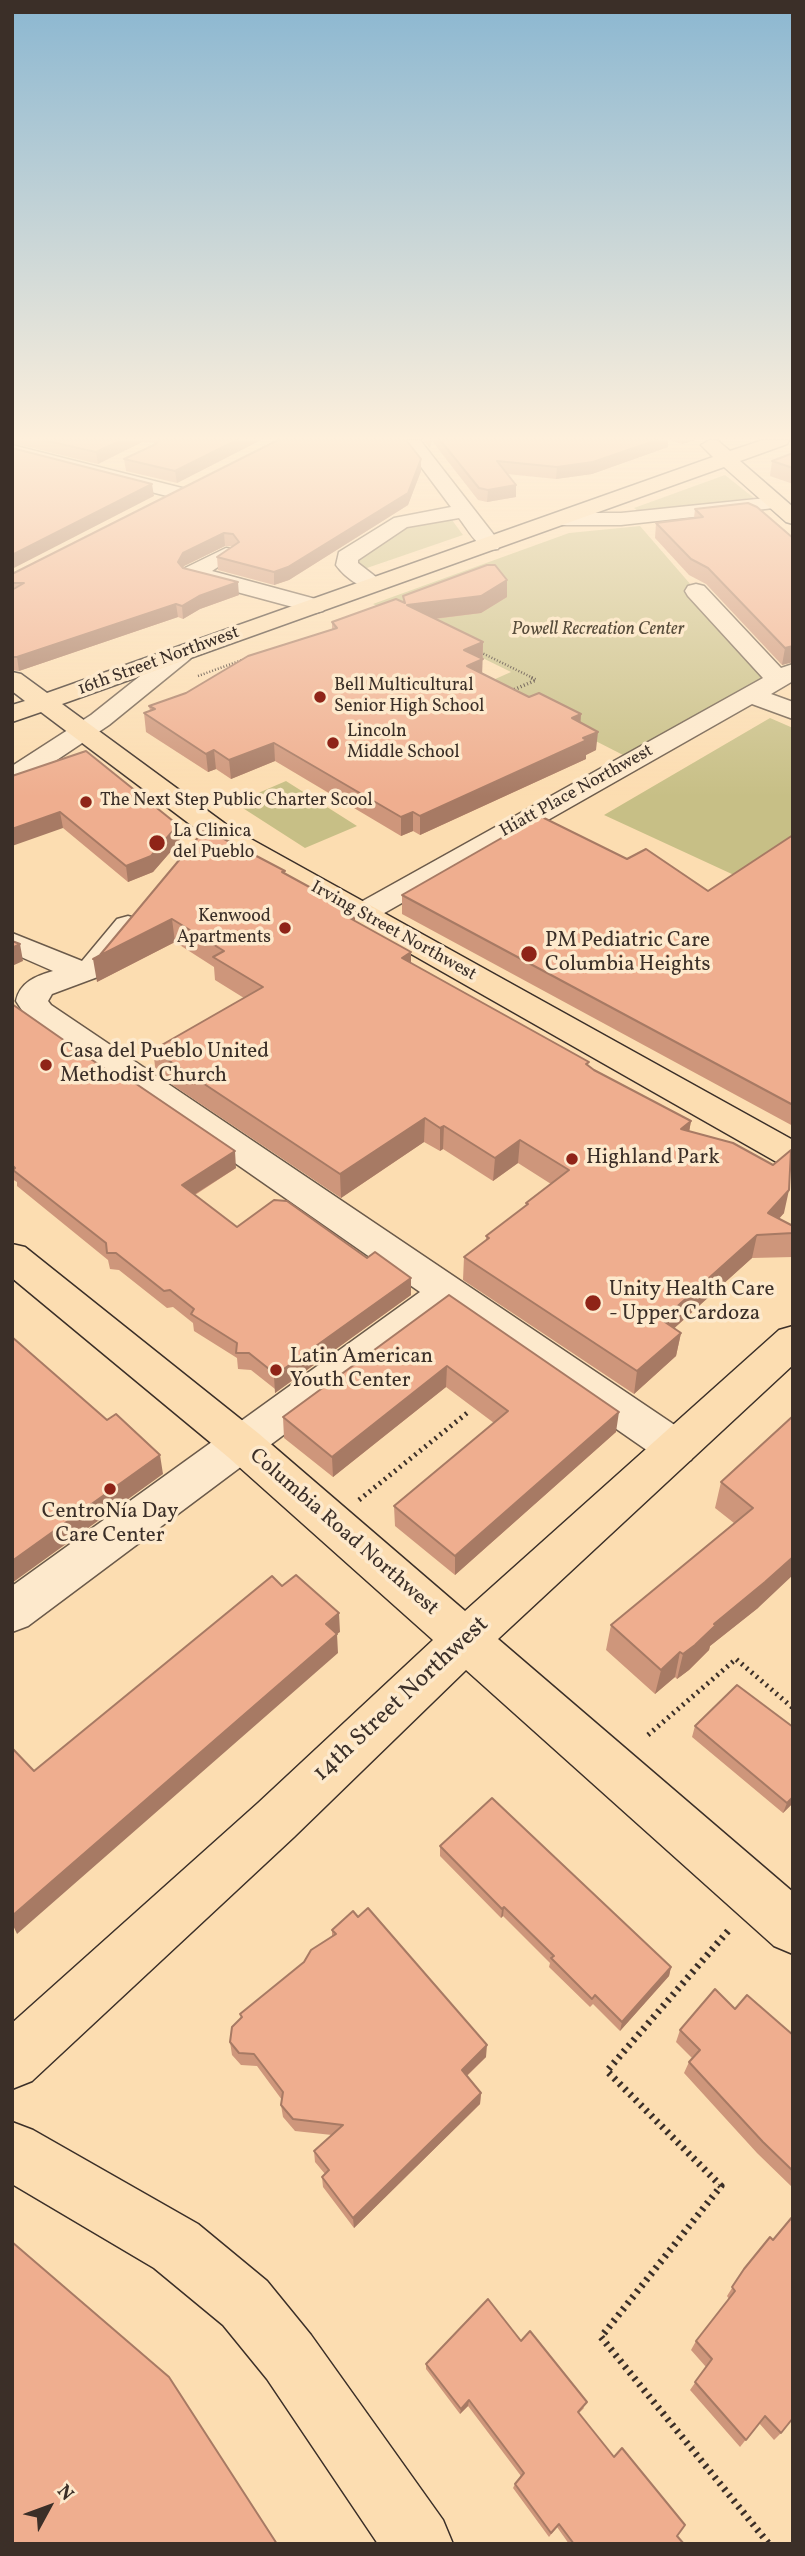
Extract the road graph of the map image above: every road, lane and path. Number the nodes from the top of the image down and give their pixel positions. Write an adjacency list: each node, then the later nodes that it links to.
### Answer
1 (217, 559): 6 (street)
2 (347, 559): 4 (street)
3 (446, 559): 4 (main road, 16th Street Northwest)
4 (374, 584): 6 (main road, 16th Street Northwest)
5 (696, 591): 9 (street)
6 (316, 606): 8 (main road, 16th Street Northwest)
7 (476, 650): 11 (path)
8 (182, 654): 13 (main road, 16th Street Northwest); 16 (street)
9 (786, 675): 12 (street, Hiatt Place Northwest)
10 (12, 679): 13 (main road, Irving Street Northwest)
11 (510, 691)
12 (751, 695): 14 (street); 19 (street, Hiatt Place Northwest)
13 (43, 704): 15 (main road, 16th Street Northwest); 16 (main road, Irving Street Northwest)
14 (793, 711)
15 (12, 714)
16 (83, 732): 17 (street); 19 (main road, Irving Street Northwest)
17 (12, 778)
18 (150, 899): 21 (street)
19 (360, 914): 22 (main road, Irving Street Northwest)
20 (12, 942): 21 (street)
21 (82, 972): 24 (street)
22 (793, 1156)
23 (12, 1257): 27 (main road, Columbia Road Northwest)
24 (449, 1292): 27 (street); 28 (street)
25 (793, 1341): 28 (main road, 14th Street Northwest)
26 (467, 1413): 29 (path)
27 (243, 1445): 30 (street); 31 (main road, Columbia Road Northwest)
28 (676, 1448): 31 (main road, 14th Street Northwest)
29 (356, 1503)
30 (12, 1612)
31 (465, 1640): 34 (main road, Columbia Road Northwest); 35 (main road, 14th Street Northwest)
32 (793, 1708): 33 (path)
33 (648, 1735)
34 (772, 1914): 38 (path)
35 (12, 2061)
36 (12, 2151): 37 (main road)
37 (419, 2544)
38 (769, 2544)

